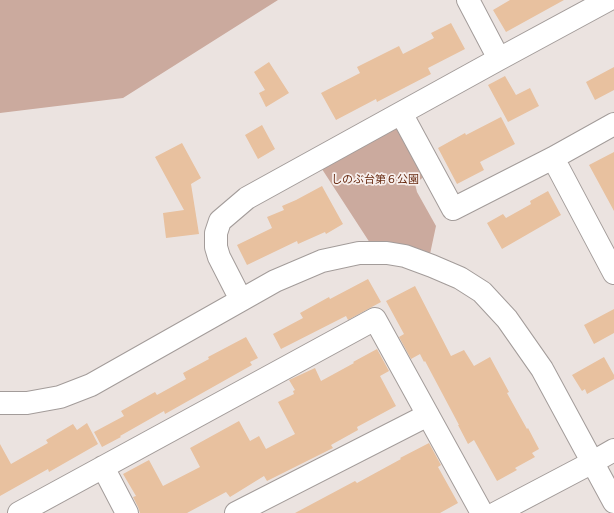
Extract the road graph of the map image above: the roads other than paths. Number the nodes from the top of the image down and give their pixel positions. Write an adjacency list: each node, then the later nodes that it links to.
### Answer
1 (468, 0): 3 (street)
2 (608, 0): 3 (street)
3 (499, 59): 4 (street)
4 (401, 113): 6 (street); 8 (street)
5 (614, 124): 6 (street)
6 (552, 158): 7 (street)
7 (611, 261)
8 (241, 300): 9 (street); 12 (street)
9 (0, 403)
10 (428, 415): 13 (street); 17 (street); 18 (street)
11 (614, 450): 12 (street)
12 (593, 462): 14 (street); 19 (street)
13 (102, 467): 15 (street); 16 (street)
14 (614, 502)
15 (20, 513)
16 (127, 513)
17 (236, 513)
18 (482, 513)
19 (496, 513)

